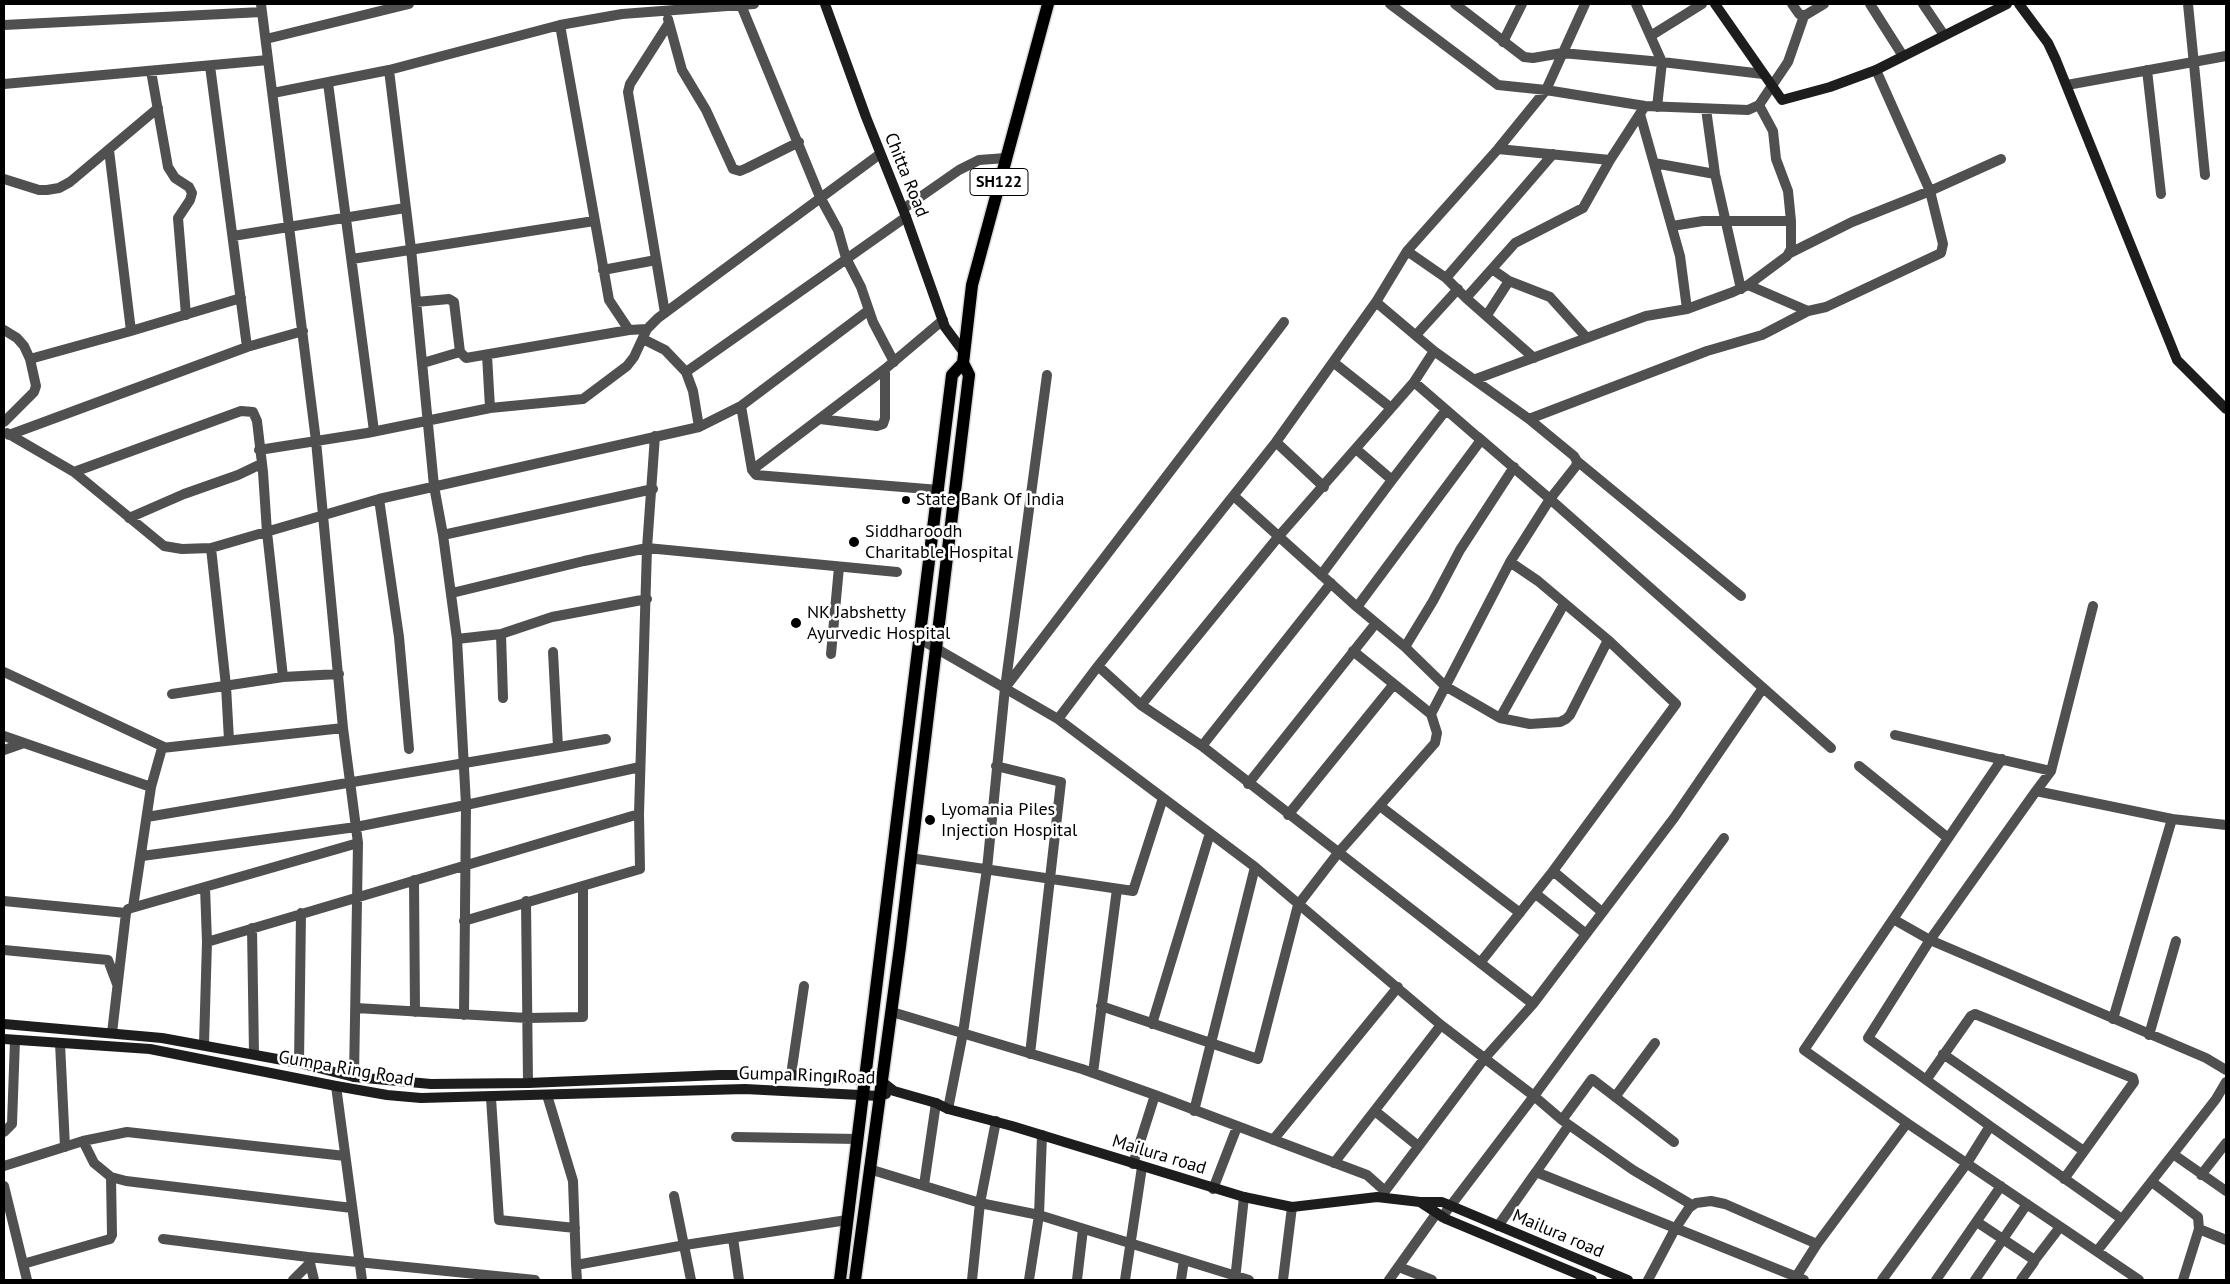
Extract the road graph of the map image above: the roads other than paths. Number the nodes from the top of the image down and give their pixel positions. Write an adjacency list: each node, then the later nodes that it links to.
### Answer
1 (409, 4): 20 (street)
2 (754, 4): 19 (street)
3 (825, 4): 57 (street, Chitta Road)
4 (1048, 4): 59 (main road, SH122)
5 (1390, 4): 47 (street)
6 (1455, 4): 30 (street)
7 (1522, 4): 30 (street)
8 (1585, 4): 31 (street)
9 (1636, 4): 27 (street)
10 (1702, 4): 27 (street)
11 (1715, 4): 42 (street)
12 (1792, 4): 23 (street)
13 (1824, 4): 23 (street)
14 (1870, 4): 32 (street)
15 (1924, 4): 28 (street)
16 (2007, 4): 28 (street)
17 (2019, 4): 45 (street)
18 (2188, 4): 35 (street)
19 (741, 5): 22 (street); 54 (street)
20 (393, 6): 29 (street)
21 (262, 8): 25 (street); 29 (street)
22 (666, 11): 24 (street); 26 (street)
23 (1804, 16): 46 (street)
24 (669, 22): 54 (street); 83 (street)
25 (4, 25)
26 (560, 25): 38 (street); 72 (street)
27 (1652, 35): 36 (street)
28 (1944, 35): 32 (street)
29 (266, 39): 34 (street)
30 (1503, 42): 31 (street)
31 (1562, 53): 36 (street); 47 (street)
32 (1903, 56): 39 (street)
33 (2226, 56): 35 (street)
34 (268, 60): 37 (street); 48 (street)
35 (2193, 61): 40 (street); 64 (street)
36 (1662, 62): 42 (street); 50 (street)
37 (210, 66): 41 (street); 77 (street)
38 (389, 70): 43 (street); 69 (street)
39 (1876, 70): 46 (street); 66 (street)
40 (2147, 70): 45 (street); 67 (street)
41 (151, 71): 44 (street); 51 (street)
42 (1763, 74): 46 (street)
43 (328, 83): 48 (street); 71 (street)
44 (4, 84)
45 (2067, 85): 127 (street)
46 (1771, 86): 49 (street)
47 (1546, 90): 53 (street); 55 (street)
48 (273, 94): 75 (street)
49 (1758, 105): 52 (street); 73 (street)
50 (1657, 107): 52 (street); 53 (street)
51 (158, 108): 56 (street); 98 (street)
52 (1706, 109): 63 (street)
53 (1642, 110): 61 (street); 62 (street)
54 (799, 142): 68 (street)
55 (1498, 149): 58 (street); 79 (street)
56 (109, 150): 65 (street); 105 (street)
57 (880, 154): 68 (street); 70 (street, Chitta Road)
58 (1553, 154): 61 (street); 86 (street)
59 (1006, 158): 70 (street); 113 (main road, SH122)
60 (2001, 159): 66 (street)
61 (1610, 160): 84 (street)
62 (1654, 163): 63 (street); 76 (street)
63 (1716, 174): 74 (street)
64 (2205, 175)
65 (4, 179)
66 (1930, 191): 80 (street); 96 (street)
67 (2161, 194)
68 (820, 197): 81 (street); 97 (street)
69 (406, 208): 71 (street); 78 (street)
70 (904, 213): 81 (street); 100 (street, Chitta Road)
71 (346, 218): 75 (street); 82 (street)
72 (594, 221): 78 (street); 85 (street)
73 (1791, 221): 74 (street); 80 (street)
74 (1727, 222): 76 (street); 88 (street)
75 (288, 226): 77 (street); 104 (street)
76 (1672, 226): 94 (street)
77 (233, 236): 90 (street)
78 (411, 249): 82 (street); 92 (street)
79 (1407, 251): 86 (street); 93 (street)
80 (1790, 252): 88 (street)
81 (846, 258): 95 (street); 120 (street)
82 (352, 259): 134 (street)
83 (656, 260): 85 (street); 97 (street)
84 (1492, 268): 87 (street); 91 (street)
85 (603, 270): 103 (street)
86 (1446, 278): 89 (street)
87 (1509, 281): 99 (street); 108 (street)
88 (1744, 287): 94 (street); 96 (street)
89 (1458, 289): 91 (street); 107 (street)
90 (241, 298): 98 (street); 109 (street)
91 (1466, 298): 99 (street)
92 (416, 302): 111 (street); 118 (street)
93 (1376, 302): 107 (street); 117 (street)
94 (1687, 309): 108 (street)
95 (869, 310): 116 (street); 124 (street)
96 (1808, 311): 130 (street)
97 (665, 313): 106 (street)
98 (186, 315): 105 (street)
99 (1487, 315): 114 (street)
100 (943, 320): 113 (street, Chitta Road); 116 (street)
101 (1284, 322): 190 (street)
102 (4, 330): 115 (street)
103 (629, 330): 106 (street); 112 (street)
104 (303, 331): 109 (street); 138 (street)
105 (131, 332): 115 (street)
106 (645, 334): 120 (street); 125 (street)
107 (1416, 335): 110 (street)
108 (1587, 338): 114 (street)
109 (247, 347): 135 (street)
110 (1434, 351): 122 (street); 123 (street)
111 (460, 352): 112 (street); 118 (street)
112 (487, 355): 125 (street)
113 (964, 358): 151 (main road); 179 (main road, SH122)
114 (1534, 358): 122 (street)
115 (30, 359): 132 (street)
116 (894, 362): 119 (street)
117 (1333, 362): 126 (street); 139 (street)
118 (423, 363): 131 (street)
119 (885, 369): 129 (street); 129 (street)
120 (686, 372): 133 (street)
121 (1047, 375): 190 (street)
122 (1476, 379): 130 (street)
123 (1414, 382): 126 (street); 128 (street)
124 (741, 406): 133 (street); 145 (street)
125 (490, 408): 131 (street)
126 (1391, 408): 140 (street)
127 (2226, 409)
128 (1446, 410): 137 (street); 147 (street)
129 (820, 418): 145 (street)
130 (1529, 419): 142 (street)
131 (428, 420): 134 (street); 148 (street)
132 (4, 422)
133 (699, 427): 136 (street)
134 (374, 431): 138 (street)
135 (6, 433): 146 (street)
136 (656, 436): 148 (street); 150 (street)
137 (1478, 437): 144 (street); 172 (street)
138 (316, 441): 141 (street); 155 (street)
139 (1276, 442): 149 (street); 152 (street)
140 (1356, 449): 147 (street); 149 (street)
141 (259, 450): 143 (street); 146 (street)
142 (1577, 461): 154 (street); 168 (street)
143 (261, 464): 156 (street); 157 (street)
144 (1514, 467): 154 (street); 178 (street)
145 (752, 470): 151 (street)
146 (74, 472): 156 (street)
147 (1392, 480): 165 (street)
148 (434, 486): 153 (street); 158 (street)
149 (1324, 487): 159 (street)
150 (653, 489): 158 (street); 161 (street)
151 (939, 490): 176 (main road)
152 (1235, 497): 159 (street); 183 (street)
153 (379, 499): 155 (street); 208 (street)
154 (1550, 499): 162 (street); 191 (street)
155 (323, 515): 157 (street); 185 (street)
156 (130, 518): 160 (street)
157 (267, 532): 160 (street); 186 (street)
158 (444, 535): 167 (street)
159 (1279, 536): 165 (street); 194 (street)
160 (211, 548): 188 (street)
161 (647, 548): 163 (street); 167 (street); 169 (street)
162 (1510, 562): 170 (street); 189 (street)
163 (839, 567): 164 (street); 182 (street)
164 (897, 572)
165 (1322, 575): 166 (street)
166 (1331, 583): 172 (street); 204 (street)
167 (452, 593): 175 (street)
168 (1741, 596)
169 (647, 599): 174 (street); 214 (street)
170 (1564, 604): 177 (street); 196 (street)
171 (2093, 606): 215 (street)
172 (1357, 607): 173 (street)
173 (1376, 623): 178 (street); 180 (street)
174 (500, 634): 175 (street); 193 (street)
175 (457, 639): 211 (street)
176 (920, 639): 179 (street); 295 (main road)
177 (1608, 640): 196 (street); 239 (street)
178 (1405, 647): 189 (street)
179 (935, 649): 190 (street); 235 (main road, SH122)
180 (1353, 651): 187 (street); 217 (street)
181 (552, 652): 206 (street)
182 (831, 654)
183 (1098, 666): 194 (street); 197 (street)
184 (4, 672): 205 (street)
185 (339, 674): 186 (street); 198 (street)
186 (283, 678): 188 (street)
187 (1394, 684): 195 (street); 224 (street)
188 (226, 686): 192 (street); 202 (street)
189 (1445, 686): 195 (street); 196 (street)
190 (1005, 688): 197 (street); 212 (street)
191 (1763, 688): 207 (street); 251 (street)
192 (172, 694)
193 (502, 698)
194 (1141, 705): 204 (street)
195 (1431, 714): 222 (street)
196 (1500, 718)
197 (1058, 719): 220 (street)
198 (343, 728): 202 (street); 216 (street)
199 (1895, 735): 210 (street)
200 (4, 736): 203 (street)
201 (606, 739): 206 (street)
202 (229, 740): 205 (street)
203 (24, 743): 209 (street); 218 (street)
204 (1202, 746): 217 (street)
205 (164, 747): 218 (street)
206 (558, 747): 211 (street)
207 (1831, 748)
208 (409, 749)
209 (4, 750)
210 (2002, 759): 215 (street); 231 (street)
211 (463, 763): 216 (street); 221 (street)
212 (996, 766): 238 (street); 240 (street)
213 (1860, 766): 231 (street)
214 (640, 767): 221 (street); 223 (street)
215 (2052, 771): 219 (street)
216 (350, 782): 225 (street); 228 (street)
217 (1248, 784): 224 (street)
218 (151, 787): 225 (street)
219 (2036, 791): 226 (street); 258 (street)
220 (1163, 798): 229 (street); 244 (street)
221 (466, 805): 228 (street); 236 (street)
222 (1380, 806): 233 (street); 252 (street)
223 (639, 814): 236 (street); 242 (street)
224 (1288, 815): 233 (street)
225 (147, 817): 234 (street)
226 (2172, 819): 227 (street); 273 (street)
227 (2226, 826)
228 (356, 827): 232 (street); 234 (street)
229 (1210, 833): 237 (street); 275 (street)
230 (1724, 838): 306 (street)
231 (1948, 838): 254 (street)
232 (358, 843): 243 (street); 246 (street)
233 (1338, 853): 249 (street); 262 (street)
234 (142, 856): 250 (street)
235 (910, 858): 238 (street); 270 (main road, SH122)
236 (466, 864): 241 (street); 255 (street)
237 (1255, 867): 249 (street); 285 (street)
238 (987, 869): 240 (street); 278 (street)
239 (1553, 871): 245 (street); 251 (street)
240 (1051, 879): 244 (street); 287 (street)
241 (414, 880): 246 (street); 269 (street)
242 (583, 886): 248 (street); 272 (street)
243 (205, 887): 250 (street); 260 (street)
244 (1117, 889): 267 (street)
245 (1536, 894): 252 (street); 257 (street)
246 (357, 897): 253 (street); 268 (street)
247 (4, 901): 250 (street)
248 (526, 901): 255 (street); 272 (street)
249 (1298, 905): 265 (street); 285 (street)
250 (129, 910): 263 (street)
251 (1602, 912): 257 (street)
252 (1520, 913): 262 (street)
253 (301, 914): 256 (street); 290 (street)
254 (1892, 919): 258 (street); 315 (street)
255 (464, 920): 271 (street)
256 (252, 928): 260 (street); 286 (street)
257 (1586, 934): 266 (street)
258 (1930, 940): 273 (street); 296 (street)
259 (2176, 941): 279 (street)
260 (207, 942): 284 (street)
261 (4, 950): 263 (street)
262 (1480, 963): 266 (street)
263 (118, 985): 277 (street)
264 (804, 986): 293 (street)
265 (1398, 987): 276 (street); 322 (street)
266 (1533, 1004): 289 (street)
267 (1102, 1006): 275 (street); 292 (street)
268 (356, 1008): 269 (street); 294 (street)
269 (415, 1012): 271 (street)
270 (892, 1012): 278 (street); 297 (main road, SH122)
271 (464, 1015): 272 (street)
272 (527, 1018): 299 (street)
273 (2113, 1020): 279 (street)
274 (4, 1024): 277 (street, Gumpa Ring Road)
275 (1152, 1024): 285 (street)
276 (1441, 1024): 289 (street); 312 (street)
277 (112, 1033): 284 (street, Gumpa Ring Road)
278 (963, 1033): 287 (street); 310 (street)
279 (2149, 1035): 291 (street)
280 (4, 1039): 281 (street, Gumpa Ring Road)
281 (15, 1040): 282 (street, Gumpa Ring Road); 318 (street)
282 (60, 1043): 300 (street, Gumpa Ring Road); 327 (street)
283 (1655, 1043): 307 (street)
284 (204, 1044): 286 (street, Gumpa Ring Road)
285 (1210, 1044): 311 (street)
286 (254, 1054): 290 (street, Gumpa Ring Road)
287 (1030, 1054): 292 (street)
288 (1943, 1054): 296 (street); 328 (street); 328 (street)
289 (1484, 1059): 306 (street); 326 (street)
290 (300, 1063): 294 (street, Gumpa Ring Road)
291 (2226, 1070)
292 (1093, 1073): 304 (street)
293 (791, 1075): 295 (street, Gumpa Ring Road); 299 (street, Gumpa Ring Road)
294 (354, 1077): 299 (street, Gumpa Ring Road)
295 (866, 1080): 297 (street, Gumpa Ring Road); 303 (main road)
296 (1926, 1080): 316 (street)
297 (882, 1081): 301 (street, Gumpa Ring Road); 305 (main road, SH122)
298 (2226, 1082): 329 (street)
299 (528, 1083)
300 (336, 1086): 308 (street, Gumpa Ring Road); 330 (street)
301 (894, 1091): 305 (street, Gumpa Ring Road); 309 (street, Mailura road)
302 (548, 1095): 303 (street, Gumpa Ring Road); 308 (street, Gumpa Ring Road); 363 (street)
303 (864, 1095): 305 (street, Gumpa Ring Road); 321 (main road)
304 (1156, 1095): 311 (street); 333 (street)
305 (879, 1096): 335 (main road, SH122)
306 (1534, 1096): 314 (street); 352 (street)
307 (1615, 1097): 314 (street); 324 (street)
308 (491, 1098): 363 (street)
309 (936, 1103): 310 (street, Mailura road); 341 (street)
310 (948, 1109): 313 (street, Mailura road)
311 (1194, 1111): 317 (street)
312 (1375, 1111): 326 (street); 331 (street)
313 (996, 1121): 319 (street, Mailura road); 350 (street)
314 (1565, 1123): 336 (street); 353 (street)
315 (1908, 1123): 332 (street); 372 (street)
316 (1990, 1126): 332 (street); 339 (street)
317 (1236, 1127): 322 (street); 344 (street)
318 (4, 1132)
319 (1042, 1135): 333 (street, Mailura road); 356 (street)
320 (736, 1138): 321 (street)
321 (858, 1139): 359 (main road)
322 (1273, 1140): 331 (street)
323 (83, 1141): 327 (street); 330 (street); 338 (street)
324 (1674, 1142)
325 (2226, 1143): 337 (street)
326 (1418, 1146): 346 (street)
327 (65, 1147): 334 (street)
328 (2084, 1151): 339 (street)
329 (2173, 1154): 337 (street); 340 (street)
330 (346, 1156): 355 (street)
331 (1334, 1163): 346 (street)
332 (1967, 1163): 343 (street); 406 (street)
333 (1138, 1165): 344 (street, Mailura road); 371 (street)
334 (4, 1166)
335 (869, 1169): 341 (street); 393 (main road, SH122)
336 (1536, 1172): 361 (street); 365 (street)
337 (2201, 1174): 345 (street)
338 (111, 1177): 355 (street); 379 (street)
339 (2064, 1179): 358 (street)
340 (2152, 1182): 358 (street); 366 (street)
341 (924, 1185): 350 (street)
342 (4, 1186): 379 (street)
343 (2001, 1186): 351 (street); 360 (street)
344 (1212, 1189): 348 (street, Mailura road)
345 (2226, 1191)
346 (1383, 1194): 349 (street, Mailura road); 354 (street, Mailura road)
347 (674, 1196): 373 (street)
348 (1244, 1197): 354 (street, Mailura road); 382 (street)
349 (1420, 1202): 352 (street, Mailura road); 357 (street, Mailura road)
350 (980, 1203): 356 (street); 394 (street)
351 (2028, 1204): 362 (street); 369 (street)
352 (1450, 1205): 357 (street); 361 (street, Mailura road)
353 (1692, 1205): 365 (street); 372 (street)
354 (1292, 1207): 400 (street)
355 (352, 1208): 378 (street)
356 (1038, 1215): 364 (street); 395 (street)
357 (1439, 1216): 381 (street); 403 (street, Mailura road)
358 (2123, 1218): 374 (street)
359 (847, 1220): 367 (street); 392 (main road)
360 (1977, 1222): 369 (street); 407 (street)
361 (1498, 1226): 404 (street, Mailura road)
362 (2060, 1227): 374 (street); 377 (street)
363 (576, 1228): 380 (street)
364 (1083, 1229): 371 (street); 396 (street)
365 (1676, 1229): 383 (street); 405 (street)
366 (2199, 1229): 370 (street); 411 (street)
367 (733, 1238): 373 (street); 391 (street)
368 (163, 1239): 375 (street)
369 (2004, 1240): 377 (street); 408 (street)
370 (2226, 1240)
371 (1131, 1244): 376 (street); 397 (street)
372 (1817, 1244): 383 (street)
373 (685, 1245): 380 (street); 390 (street)
374 (2097, 1251): 410 (street)
375 (309, 1260): 378 (street); 385 (street); 386 (street)
376 (1184, 1260): 382 (street); 398 (street)
377 (2034, 1261): 409 (street)
378 (359, 1262): 387 (street); 388 (street)
379 (23, 1264): 384 (street)
380 (576, 1265): 389 (street)
381 (1399, 1267): 401 (street); 402 (street)
382 (1235, 1278): 399 (street)
383 (1800, 1279)
384 (27, 1280)
385 (293, 1280)
386 (314, 1280)
387 (362, 1280)
388 (535, 1280)
389 (577, 1280)
390 (691, 1280)
391 (739, 1280)
392 (840, 1280)
393 (855, 1280)
394 (972, 1280)
395 (1029, 1280)
396 (1077, 1280)
397 (1125, 1280)
398 (1181, 1280)
399 (1249, 1280)
400 (1283, 1280)
401 (1389, 1280)
402 (1432, 1280)
403 (1592, 1280)
404 (1628, 1280)
405 (1648, 1280)
406 (1882, 1280)
407 (1936, 1280)
408 (1975, 1280)
409 (2021, 1280)
410 (2139, 1280)
411 (2183, 1280)

